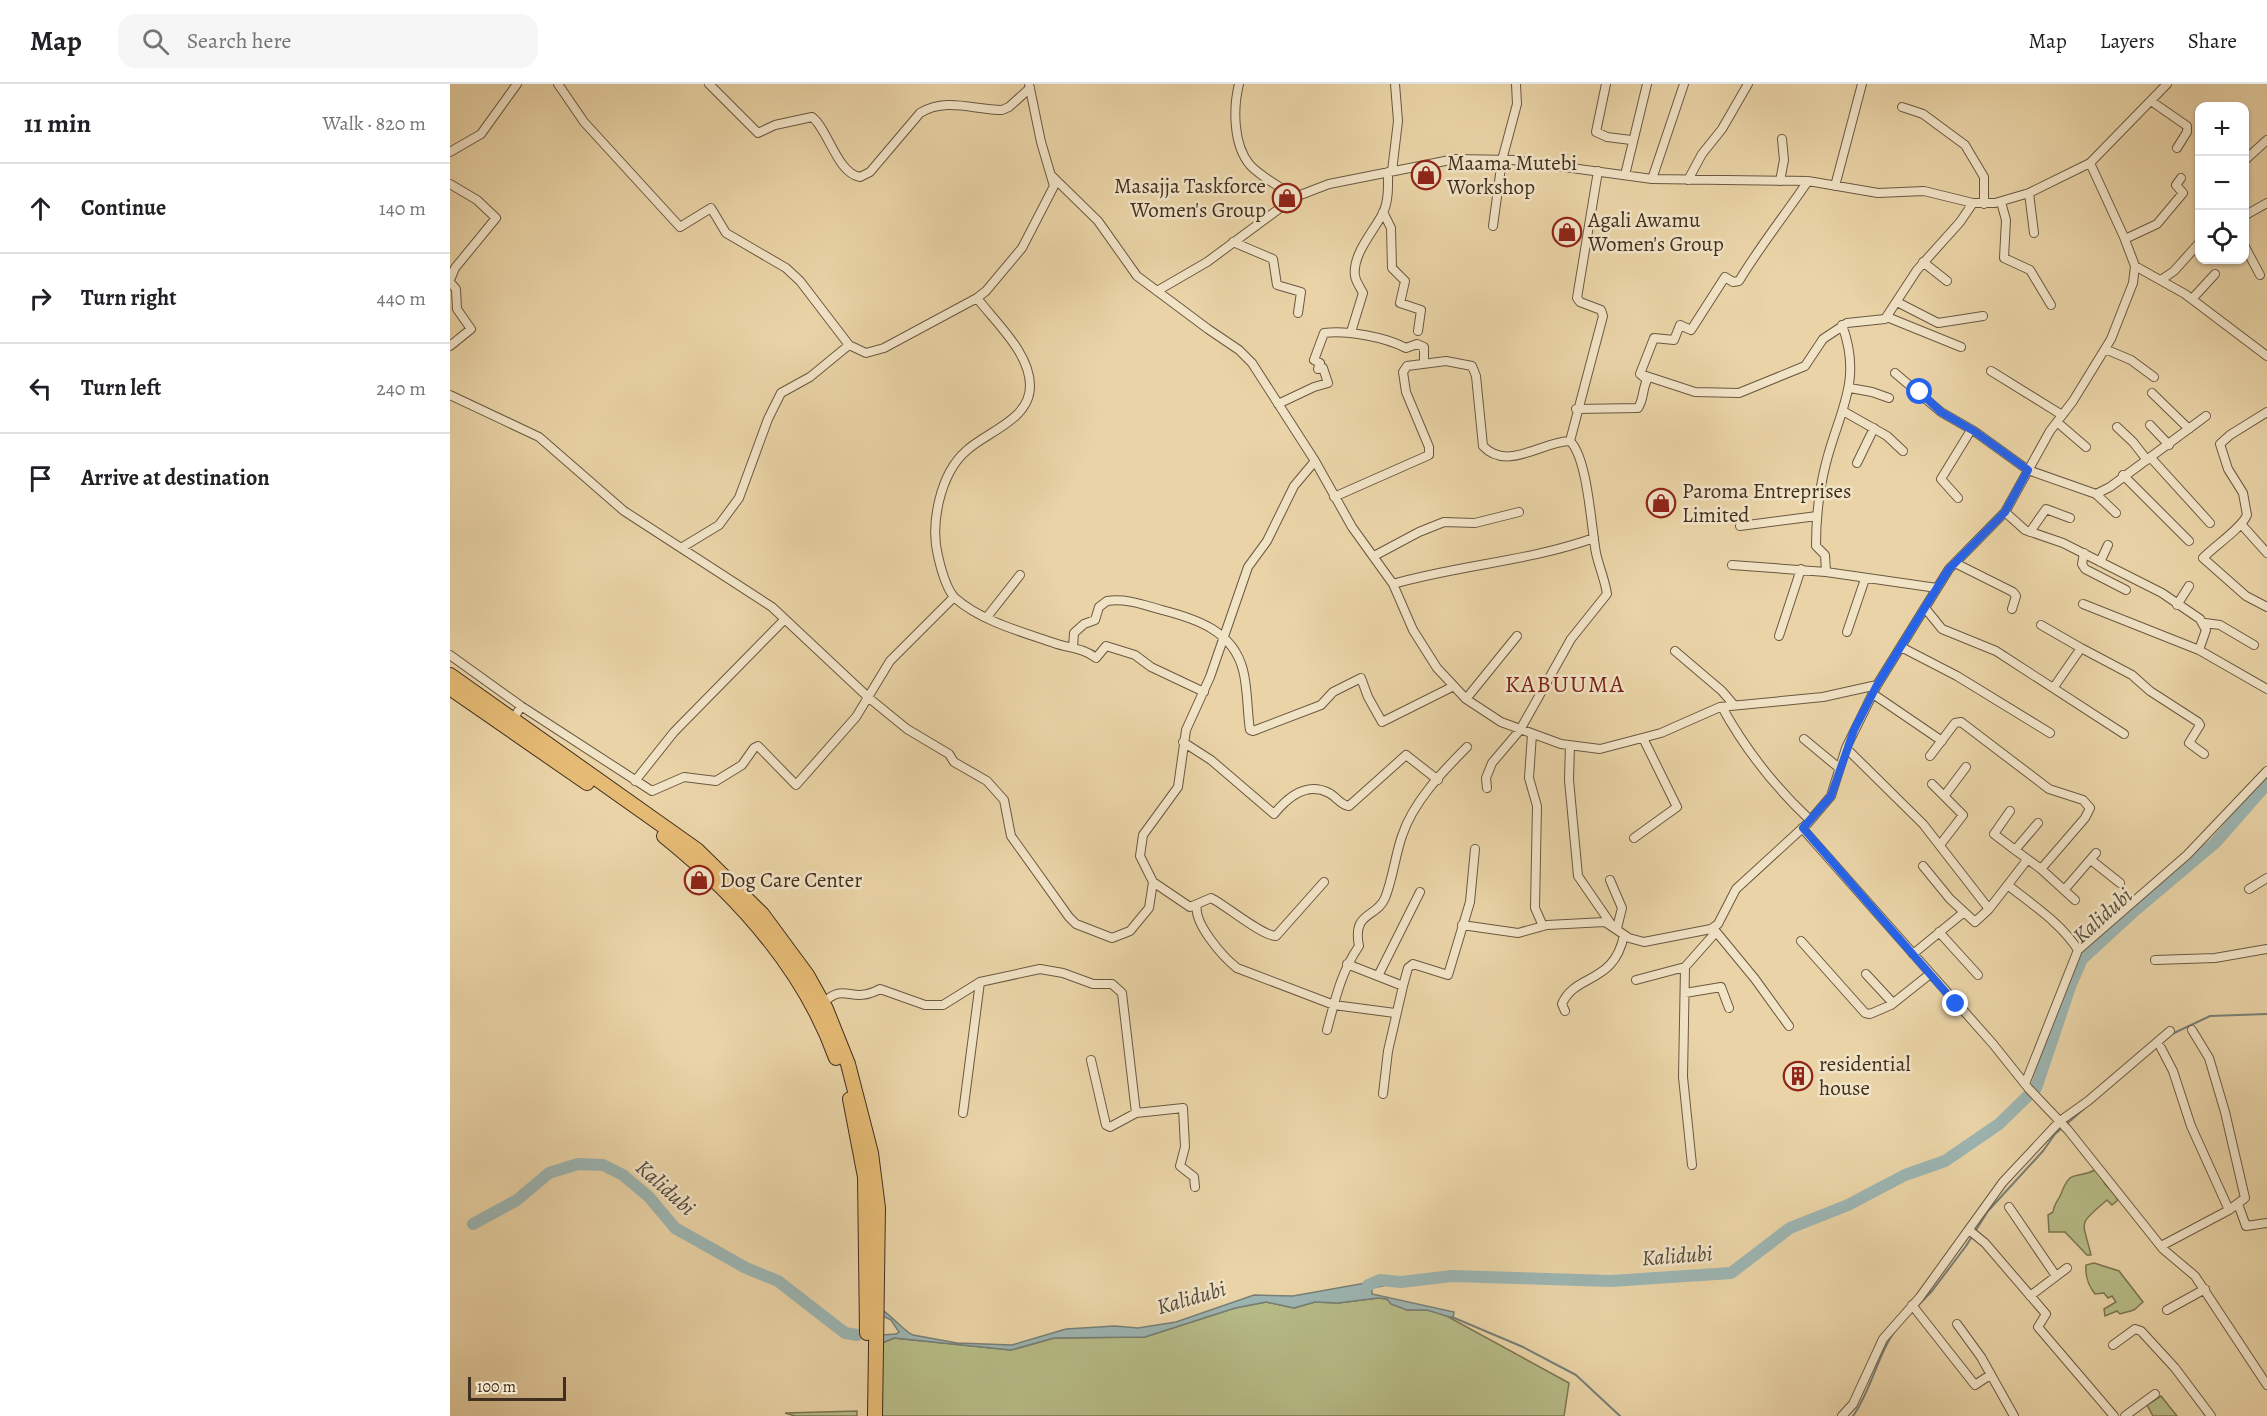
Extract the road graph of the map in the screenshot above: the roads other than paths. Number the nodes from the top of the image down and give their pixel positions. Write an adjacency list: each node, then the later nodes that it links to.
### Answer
1 (518, 84): 20 (street)
2 (558, 84): 67 (street)
3 (709, 84): 13 (street)
4 (1239, 84): 36 (street)
5 (1395, 84): 24 (street)
6 (1516, 84): 22 (street)
7 (1606, 84): 17 (street)
8 (1647, 84): 17 (street)
9 (1684, 84): 29 (street)
10 (1748, 84): 30 (street)
11 (1862, 84): 34 (street)
12 (2167, 84): 14 (street)
13 (1030, 86): 27 (street)
14 (2151, 101): 19 (street); 23 (street)
15 (1902, 107): 40 (street)
16 (1782, 139): 31 (street)
17 (1631, 140): 26 (street)
18 (2267, 140): 21 (street)
19 (2177, 148)
20 (450, 152)
21 (2249, 156)
22 (1502, 159): 24 (street); 25 (street); 43 (street)
23 (2090, 163): 35 (street); 45 (street)
24 (1390, 171): 36 (street); 41 (street)
25 (1598, 171): 26 (street); 82 (street)
26 (1625, 175): 29 (street)
27 (1052, 176): 56 (street); 57 (street)
28 (2181, 178): 45 (street)
29 (1652, 179): 30 (street)
30 (1688, 180): 31 (street)
31 (1780, 181): 32 (street)
32 (1808, 181): 34 (street); 75 (street)
33 (450, 184): 55 (street)
34 (1835, 186): 38 (street)
35 (2029, 193): 37 (street); 44 (street)
36 (1295, 197): 46 (street)
37 (2001, 202): 40 (street); 60 (street)
38 (1973, 203): 40 (street); 49 (street)
39 (2267, 203): 42 (street)
40 (1984, 204)
41 (1383, 212): 65 (street); 66 (street)
42 (2249, 213)
43 (1493, 226)
44 (2034, 232)
45 (2125, 239): 50 (street)
46 (1233, 242): 56 (street); 61 (street)
47 (2195, 247): 54 (street)
48 (2249, 254): 52 (street)
49 (1923, 262): 53 (street); 59 (street)
50 (2134, 266): 54 (street); 70 (street)
51 (2215, 274): 58 (street)
52 (2260, 275)
53 (1947, 280)
54 (2161, 280): 58 (street)
55 (450, 281): 68 (street)
56 (1157, 291): 81 (street)
57 (977, 298): 67 (street); 132 (street)
58 (2192, 299): 71 (street)
59 (1897, 302): 62 (street); 63 (street)
60 (2051, 305)
61 (1298, 314)
62 (1983, 316)
63 (1887, 317): 64 (street); 69 (street)
64 (1842, 325): 75 (street); 77 (street)
65 (1418, 331)
66 (1351, 332): 72 (street); 81 (street)
67 (849, 345): 117 (street)
68 (450, 346)
69 (1961, 347)
70 (2105, 349): 76 (street); 84 (street)
71 (2267, 356)
72 (1424, 363): 93 (street); 103 (street)
73 (1991, 372): 84 (street)
74 (1895, 373): 92 (street)
75 (1640, 374): 82 (street)
76 (2154, 377)
77 (1850, 388): 80 (street); 83 (street)
78 (2152, 393): 91 (street)
79 (450, 395): 117 (street)
80 (1889, 398)
81 (1278, 404): 98 (street)
82 (1576, 409): 93 (street)
83 (1843, 411): 90 (street); 108 (street)
84 (2062, 415): 87 (street)
85 (2206, 416): 91 (street)
86 (2265, 416): 111 (street)
87 (2057, 422): 95 (street); 100 (street)
88 (2150, 425): 94 (street)
89 (2117, 427): 97 (street)
90 (1874, 428): 96 (street); 99 (street)
91 (2189, 429): 94 (street)
92 (1971, 430): 100 (street); 104 (street)
93 (1570, 441): 114 (street)
94 (2169, 445): 97 (street)
95 (2086, 447)
96 (1903, 451)
97 (2149, 459): 101 (street); 110 (street)
98 (1315, 461): 103 (street); 143 (street)
99 (1857, 463)
100 (2028, 470): 102 (street); 106 (street)
101 (2123, 475): 102 (street); 115 (street)
102 (2096, 494): 107 (street)
103 (1334, 497): 120 (street)
104 (1958, 498)
105 (1519, 512): 120 (street)
106 (2005, 512): 113 (street); 122 (street)
107 (2116, 513)
108 (1817, 516): 112 (street); 125 (street)
109 (2070, 519): 113 (street)
110 (2210, 523)
111 (2241, 524): 118 (street); 135 (street)
112 (1740, 526)
113 (2030, 532): 119 (street)
114 (1594, 538): 128 (street); 167 (street)
115 (2189, 541)
116 (2108, 545): 121 (street)
117 (681, 548): 139 (street)
118 (2267, 553)
119 (2084, 554): 121 (street); 131 (street)
120 (1374, 556): 128 (street)
121 (2100, 562): 134 (street)
122 (1955, 563): 130 (street); 137 (street)
123 (1732, 565): 124 (street)
124 (1800, 569): 125 (street); 145 (street)
125 (1826, 572): 127 (street)
126 (1020, 575): 138 (street)
127 (1865, 579): 130 (street); 142 (street)
128 (1393, 584): 155 (street)
129 (2189, 586): 134 (street)
130 (1937, 588): 136 (street)
131 (2126, 590)
132 (954, 597): 138 (street); 161 (street)
133 (2083, 604): 150 (street)
134 (2177, 605): 140 (street)
135 (2267, 607)
136 (1925, 608): 148 (street); 156 (street)
137 (2012, 609)
138 (987, 617): 147 (street)
139 (785, 620): 161 (street); 184 (street)
140 (2205, 623): 146 (street); 150 (street)
141 (2041, 625): 149 (street)
142 (1847, 632)
143 (1223, 635): 147 (street); 155 (street); 159 (street)
144 (1517, 636): 162 (street)
145 (1779, 636)
146 (2254, 645)
147 (1073, 647): 159 (street)
148 (1901, 647): 154 (street); 168 (street)
149 (2081, 648): 156 (street); 178 (street)
150 (2199, 650): 158 (street)
151 (1675, 651): 163 (street)
152 (450, 655): 164 (street)
153 (450, 675): 166 (highway)
154 (1877, 685): 160 (street); 163 (street)
155 (1452, 687): 162 (street)
156 (2054, 687): 170 (street)
157 (450, 688): 254 (highway)
158 (2267, 688)
159 (1204, 692): 174 (street)
160 (1873, 694): 173 (street); 177 (street)
161 (868, 698): 184 (street); 201 (street)
162 (1466, 699): 167 (street)
163 (1734, 705): 165 (street)
164 (521, 706): 166 (street); 184 (street)
165 (1722, 706): 171 (street); 189 (street)
166 (513, 720): 233 (highway)
167 (1520, 730): 169 (street); 186 (street)
168 (2050, 733)
169 (1532, 734): 175 (street); 213 (street)
170 (2124, 734)
171 (1643, 738): 175 (street); 192 (street)
172 (1804, 739): 181 (street)
173 (1942, 741): 179 (street); 198 (street)
174 (1183, 742): 183 (street); 201 (street)
175 (1570, 746): 214 (street)
176 (1467, 747): 183 (street)
177 (1846, 748): 181 (street); 193 (street)
178 (2204, 754)
179 (1930, 756)
180 (1966, 767): 187 (street)
181 (1839, 768): 189 (street)
182 (2267, 771): 220 (street)
183 (1438, 780): 223 (street)
184 (635, 781)
185 (1932, 784): 187 (street)
186 (1487, 788)
187 (1945, 795): 193 (street)
188 (2010, 811): 195 (street)
189 (1810, 820): 191 (street)
190 (2038, 823): 195 (street)
191 (1803, 828): 215 (street); 221 (street)
192 (1634, 838)
193 (1940, 845): 210 (street)
194 (1475, 849): 212 (street)
195 (2015, 850): 196 (street)
196 (2027, 860): 198 (street); 204 (street)
197 (1923, 866): 211 (street)
198 (2041, 869): 205 (street)
199 (2267, 878): 206 (street)
200 (1610, 880): 214 (street)
201 (1153, 882): 209 (street)
202 (1324, 882): 209 (street)
203 (2120, 883): 205 (street)
204 (2008, 886): 210 (street); 220 (street)
205 (2065, 889): 208 (street)
206 (2249, 889)
207 (1419, 892): 228 (street)
208 (2075, 900)
209 (1197, 905): 234 (street)
210 (1989, 909): 211 (street)
211 (1963, 913): 216 (street)
212 (1462, 925): 213 (street); 231 (street)
213 (1543, 926): 214 (street)
214 (1614, 926): 217 (street)
215 (1714, 930): 217 (street); 224 (street); 239 (street)
216 (1939, 933): 221 (street); 227 (street)
217 (1624, 935): 237 (street)
218 (1801, 941): 235 (street)
219 (2267, 949): 222 (street)
220 (2078, 950): 245 (street)
221 (1913, 954): 226 (street)
222 (2154, 960)
223 (1347, 964): 228 (street); 234 (street)
224 (1685, 968): 229 (street); 232 (street)
225 (1866, 974): 235 (street)
226 (1930, 974): 235 (street); 245 (street)
227 (1978, 975)
228 (1378, 976): 231 (street)
229 (1636, 980)
230 (980, 982): 233 (street); 247 (street); 248 (street)
231 (1403, 986): 238 (street)
232 (1685, 993): 236 (street); 250 (street)
233 (823, 1003): 254 (highway)
234 (1334, 1005): 238 (street); 240 (street)
235 (1891, 1005)
236 (1728, 1008)
237 (1565, 1011)
238 (1395, 1013): 246 (street)
239 (1789, 1026)
240 (1328, 1030)
241 (2192, 1030): 252 (street)
242 (2170, 1031): 249 (street)
243 (2161, 1048): 255 (street)
244 (1091, 1060): 248 (street)
245 (2027, 1087): 249 (street)
246 (1383, 1094)
247 (963, 1113)
248 (1136, 1113): 251 (street)
249 (2061, 1122): 257 (street); 258 (street)
250 (1692, 1166)
251 (1195, 1187)
252 (2238, 1204): 255 (street); 256 (street)
253 (2009, 1207): 260 (street)
254 (872, 1209): 270 (highway); 271 (highway)
255 (2229, 1210): 258 (street)
256 (2267, 1223)
257 (1973, 1233): 262 (street); 263 (street)
258 (2161, 1246): 261 (street)
259 (2067, 1268): 260 (street)
260 (2056, 1276): 262 (street)
261 (2205, 1289): 264 (street); 268 (street)
262 (2030, 1296): 274 (street)
263 (1914, 1308): 267 (street); 272 (street)
264 (2167, 1310)
265 (1957, 1324): 267 (street)
266 (2113, 1345): 276 (street)
267 (1990, 1375): 273 (street)
268 (2267, 1385)
269 (2155, 1394): 275 (street)
270 (866, 1416)
271 (875, 1416)
272 (1842, 1416)
273 (2014, 1416)
274 (2114, 1416)
275 (2125, 1416)
276 (2211, 1416)

